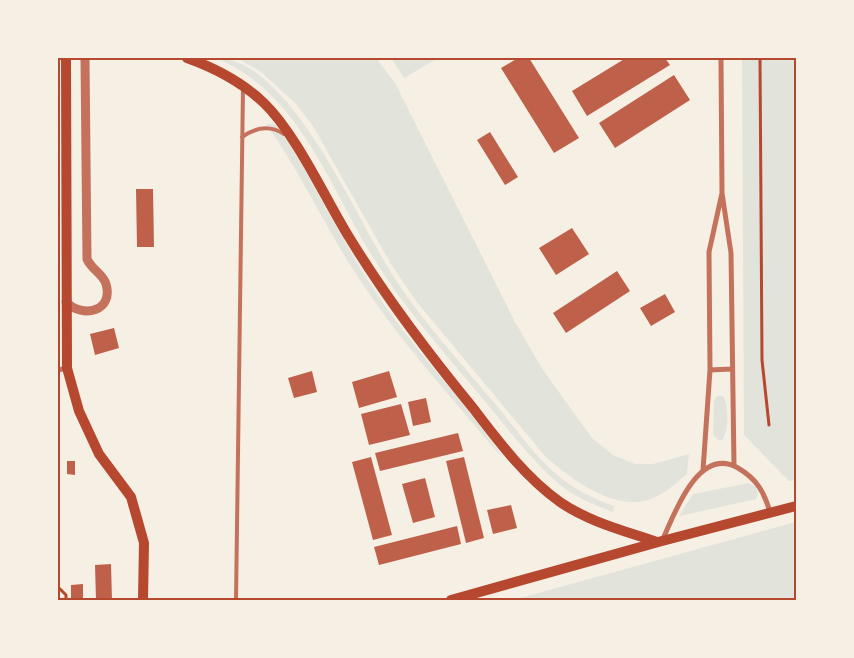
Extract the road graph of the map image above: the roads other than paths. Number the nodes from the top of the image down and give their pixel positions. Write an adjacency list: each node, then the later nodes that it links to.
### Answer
1 (66, 58): 8 (main road)
2 (86, 58): 11 (street)
3 (187, 58): 5 (main road)
4 (721, 58): 9 (street)
5 (243, 86): 6 (lane); 7 (main road)
6 (242, 137): 7 (lane); 21 (lane)
7 (292, 140): 19 (main road)
8 (62, 161): 10 (main road)
9 (722, 193): 13 (street); 14 (street)
10 (61, 267): 11 (main road)
11 (66, 302): 12 (main road)
12 (62, 369): 20 (main road)
13 (732, 369): 14 (street); 15 (street)
14 (710, 370): 16 (street)
15 (734, 466): 16 (street); 18 (street)
16 (703, 470): 19 (street)
17 (796, 506): 18 (main road)
18 (771, 513): 19 (main road)
19 (660, 542): 22 (main road)
20 (143, 600)
21 (236, 600)
22 (451, 600)

